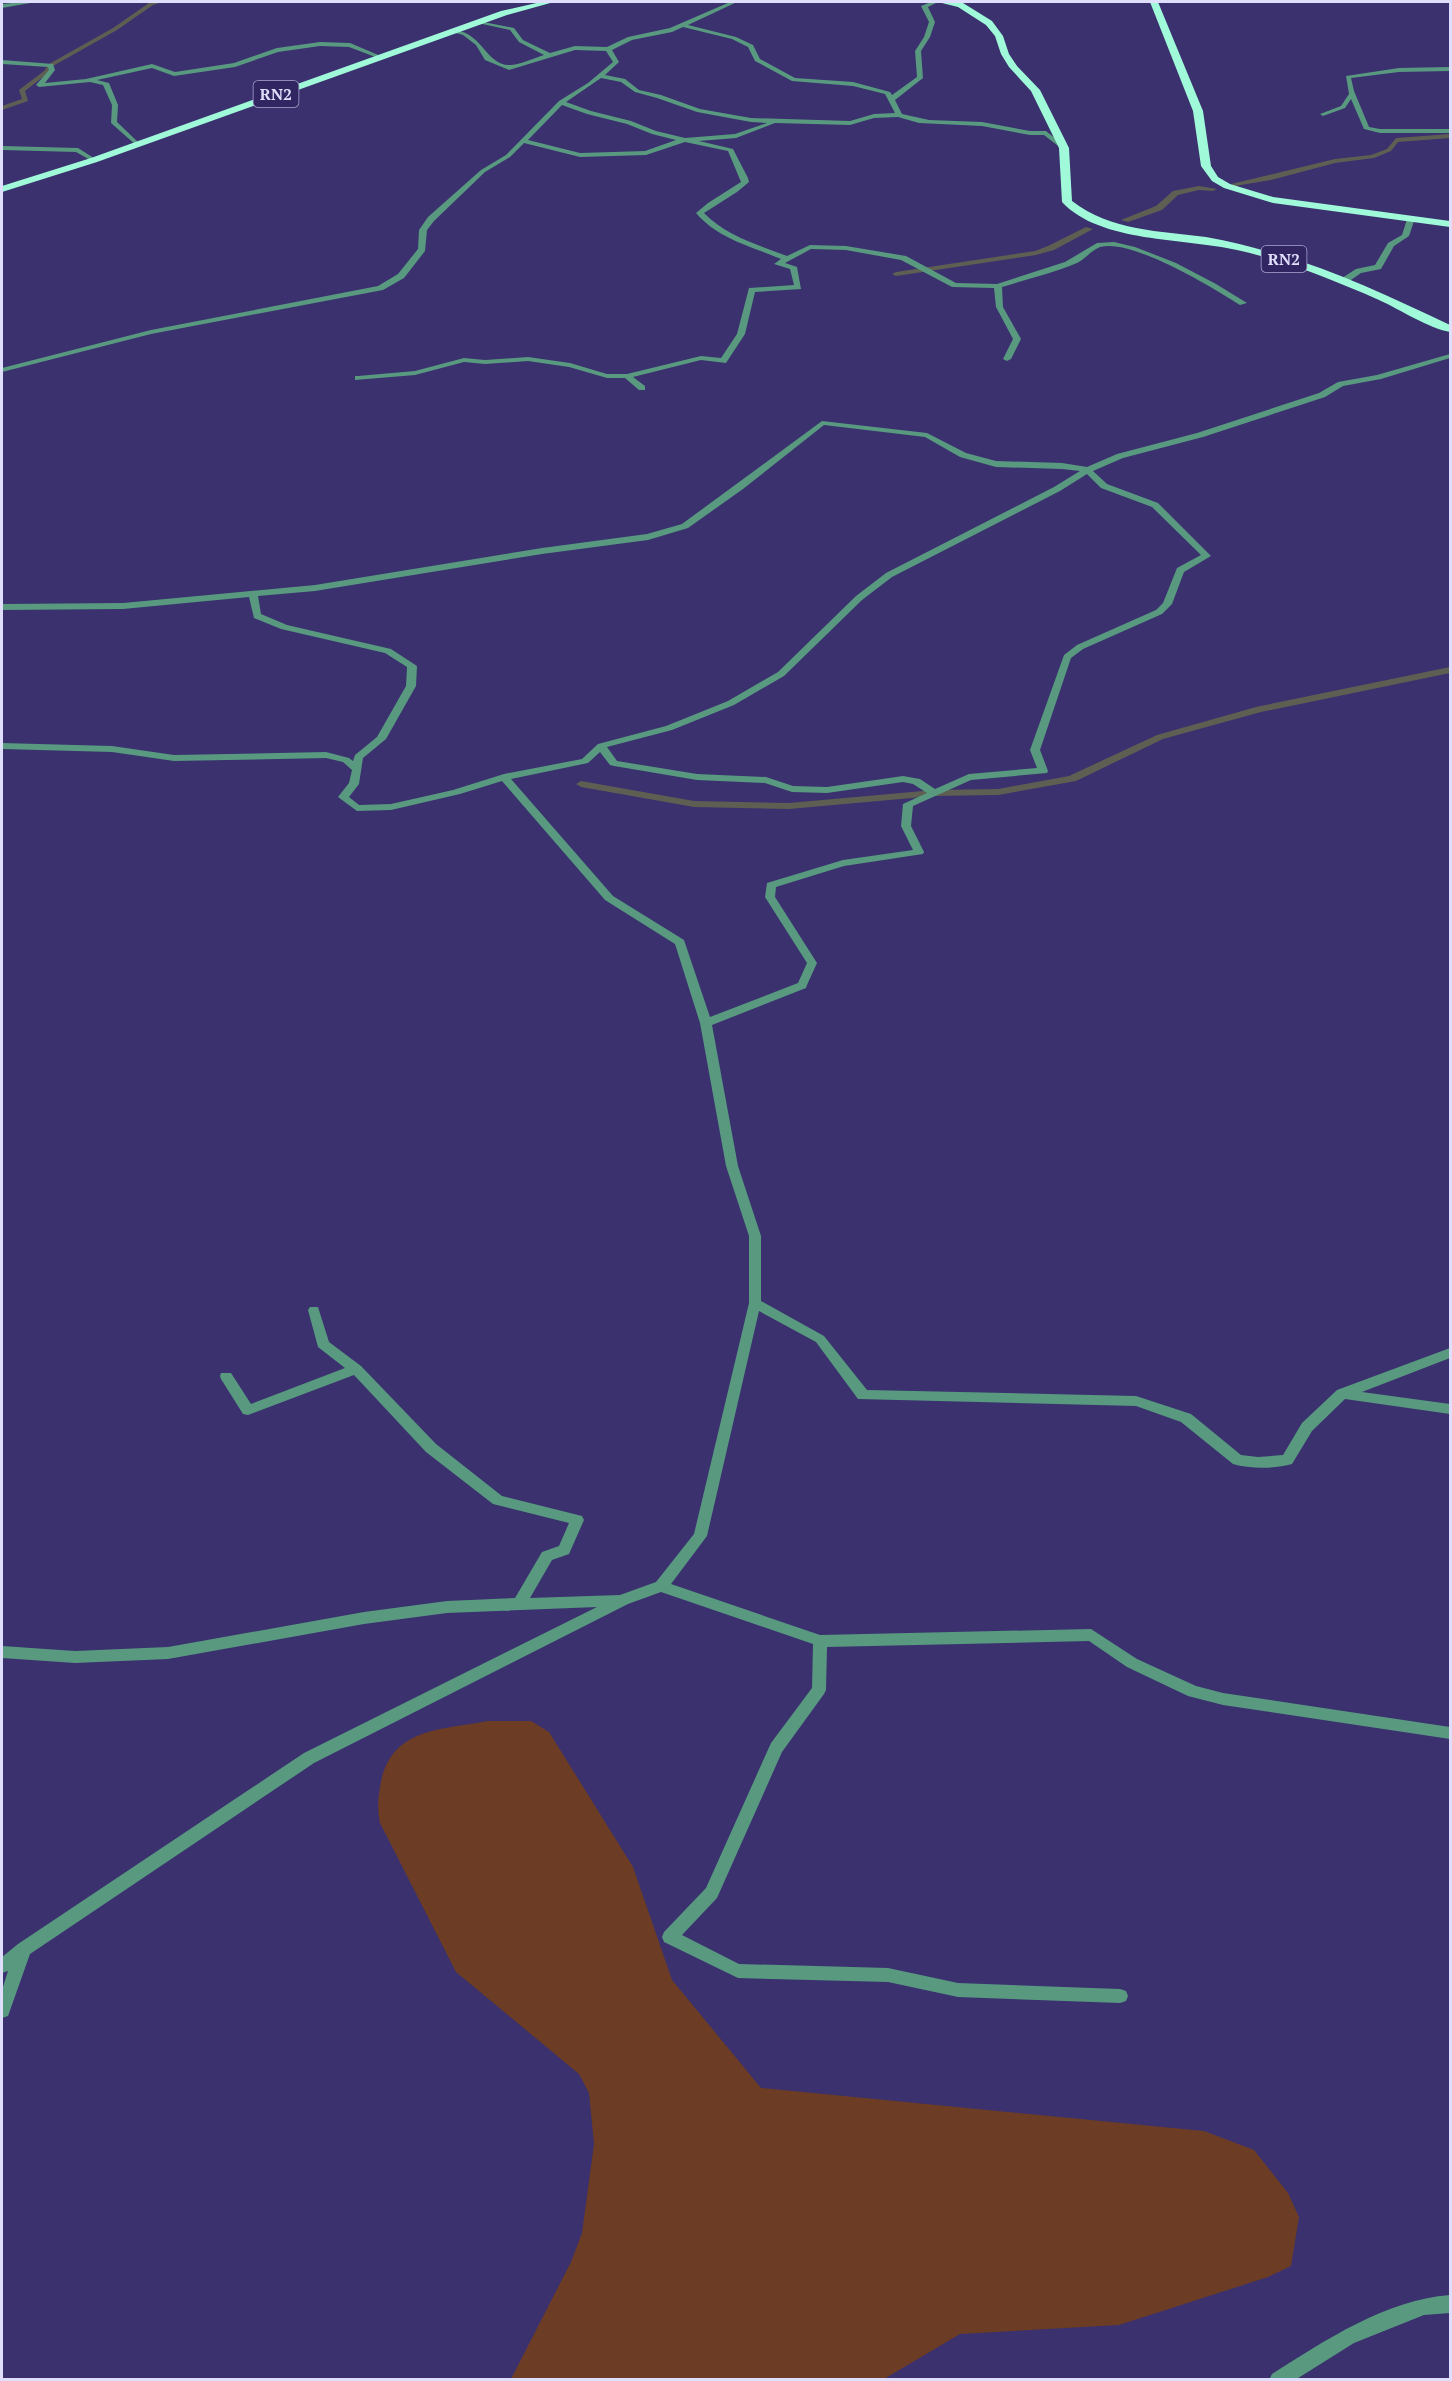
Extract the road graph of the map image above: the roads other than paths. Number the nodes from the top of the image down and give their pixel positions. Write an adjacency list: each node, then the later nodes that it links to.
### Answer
1 (33, 2): 7 (street)
2 (550, 2): 8 (highway, RN2)
3 (734, 2): 9 (street)
4 (935, 2): 19 (street)
5 (942, 2): 29 (highway, RN2)
6 (1154, 2): 32 (highway)
7 (2, 6)
8 (480, 22): 10 (highway, RN2); 12 (street)
9 (681, 25): 11 (street); 19 (street)
10 (454, 31): 12 (street); 13 (highway, RN2)
11 (608, 49): 12 (street); 16 (street)
12 (550, 56)
13 (380, 57): 17 (street); 27 (highway, RN2)
14 (2, 62): 17 (street)
15 (1450, 69): 18 (street)
16 (600, 76): 20 (street); 23 (street)
17 (86, 81): 27 (street)
18 (1350, 96): 21 (street); 24 (street)
19 (891, 99): 22 (street)
20 (561, 102): 25 (street); 26 (street)
21 (1323, 114)
22 (899, 115): 23 (street); 29 (street)
23 (800, 122): 25 (street)
24 (1450, 131)
25 (681, 140): 26 (street); 36 (street)
26 (523, 141): 43 (street)
27 (137, 144): 30 (highway, RN2)
28 (2, 148): 30 (street)
29 (1064, 148): 34 (highway, RN2)
30 (94, 160): 31 (highway, RN2)
31 (2, 189)
32 (1411, 218): 33 (highway); 37 (street)
33 (1450, 224)
34 (1109, 225): 35 (street); 37 (highway, RN2)
35 (1099, 245): 38 (street); 39 (street)
36 (784, 258): 38 (street); 44 (street)
37 (1345, 280): 40 (highway, RN2)
38 (998, 286): 42 (street)
39 (1243, 303)
40 (1450, 329)
41 (1450, 356): 47 (street)
42 (1007, 359)
43 (2, 370)
44 (627, 376): 45 (street); 46 (street)
45 (358, 378)
46 (642, 388)
47 (1088, 470): 48 (street); 51 (street); 54 (street)
48 (253, 595): 49 (street); 52 (street)
49 (2, 607)
50 (2, 746): 52 (street)
51 (601, 746): 53 (street); 54 (street)
52 (357, 769): 53 (street)
53 (504, 777): 55 (street)
54 (934, 793): 55 (street)
55 (706, 1023): 56 (street)
56 (755, 1303): 61 (street); 63 (street)
57 (314, 1310): 59 (street)
58 (1450, 1353): 61 (street)
59 (356, 1369): 60 (street); 65 (street)
60 (226, 1376)
61 (1342, 1394): 62 (street)
62 (1450, 1409)
63 (661, 1586): 64 (street); 66 (street)
64 (622, 1600): 65 (street); 69 (street)
65 (519, 1604): 67 (street)
66 (820, 1641): 68 (street); 71 (street)
67 (2, 1652)
68 (1450, 1733)
69 (24, 1949): 70 (street); 72 (street)
70 (2, 1966)
71 (1120, 1996)
72 (2, 2011)
73 (1450, 2304): 74 (street)
74 (1278, 2379)

